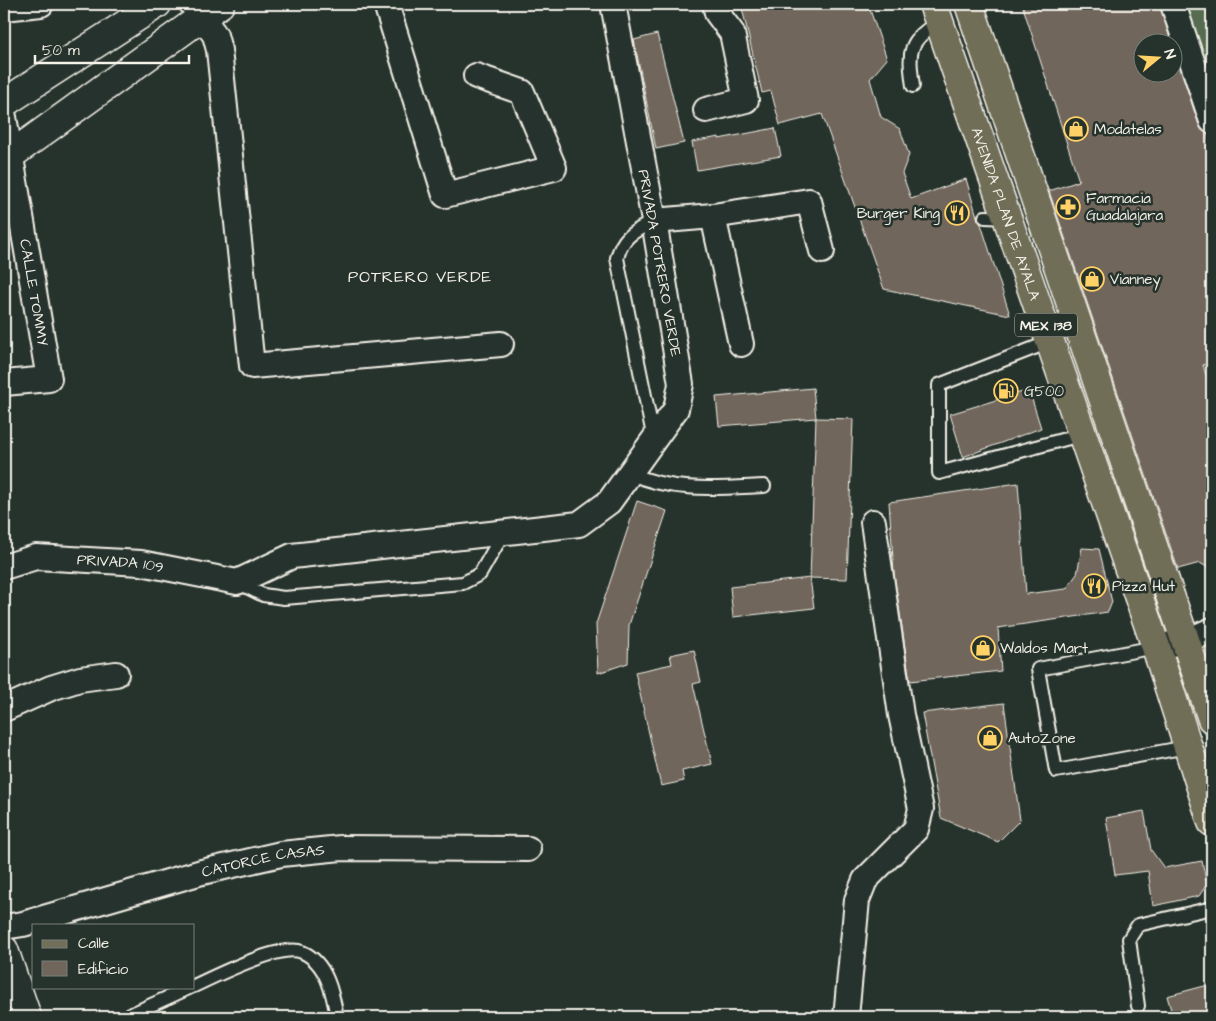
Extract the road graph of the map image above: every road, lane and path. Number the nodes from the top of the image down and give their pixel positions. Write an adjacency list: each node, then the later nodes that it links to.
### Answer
1 (41, 4): 8 (street)
2 (157, 4): 13 (main road)
3 (386, 4): 11 (street)
4 (613, 4): 19 (street, PRIVADA POTRERO VERDE)
5 (715, 4): 14 (street)
6 (969, 4): 34 (main road, MEX 138)
7 (1173, 4): 16 (street)
8 (4, 8)
9 (205, 8): 17 (main road); 22 (street)
10 (932, 8): 12 (lane); 21 (main road, AVENIDA PLAN DE AYALA / MEX 138)
11 (476, 76)
12 (913, 86)
13 (4, 102)
14 (706, 110)
15 (4, 117): 17 (street, CALLE TOMMY)
16 (1212, 120)
17 (7, 158): 24 (street, CALLE TOMMY)
18 (713, 216): 19 (street); 20 (street); 23 (street)
19 (654, 221): 26 (street, PRIVADA POTRERO VERDE); 26 (lane)
20 (822, 251)
21 (1052, 341): 25 (main road, AVENIDA PLAN DE AYALA / MEX 138); 25 (lane)
22 (501, 344)
23 (741, 344)
24 (4, 384)
25 (1084, 434): 35 (main road, AVENIDA PLAN DE AYALA / MEX 138)
26 (654, 440): 27 (street, PRIVADA POTRERO VERDE)
27 (630, 473): 28 (lane); 30 (street, PRIVADA POTRERO VERDE)
28 (764, 486)
29 (874, 522): 51 (street)
30 (504, 532): 32 (street, PRIVADA POTRERO VERDE); 32 (lane)
31 (4, 567): 32 (street, PRIVADA 109)
32 (237, 582)
33 (1212, 630): 34 (street)
34 (1187, 641): 35 (street); 38 (main road, MEX 138)
35 (1156, 647): 39 (main road, AVENIDA PLAN DE AYALA / MEX 138); 39 (lane)
36 (116, 674): 37 (street)
37 (4, 709)
38 (1212, 719)
39 (1187, 747): 40 (main road, AVENIDA PLAN DE AYALA / MEX 138)
40 (1212, 822)
41 (528, 849): 43 (street, CATORCE CASAS)
42 (1212, 908): 47 (lane)
43 (4, 927)
44 (4, 950): 48 (main road)
45 (195, 986): 50 (lane)
46 (190, 988): 49 (lane)
47 (1138, 1006)
48 (19, 1014)
49 (125, 1017)
50 (338, 1017)
51 (846, 1017)

